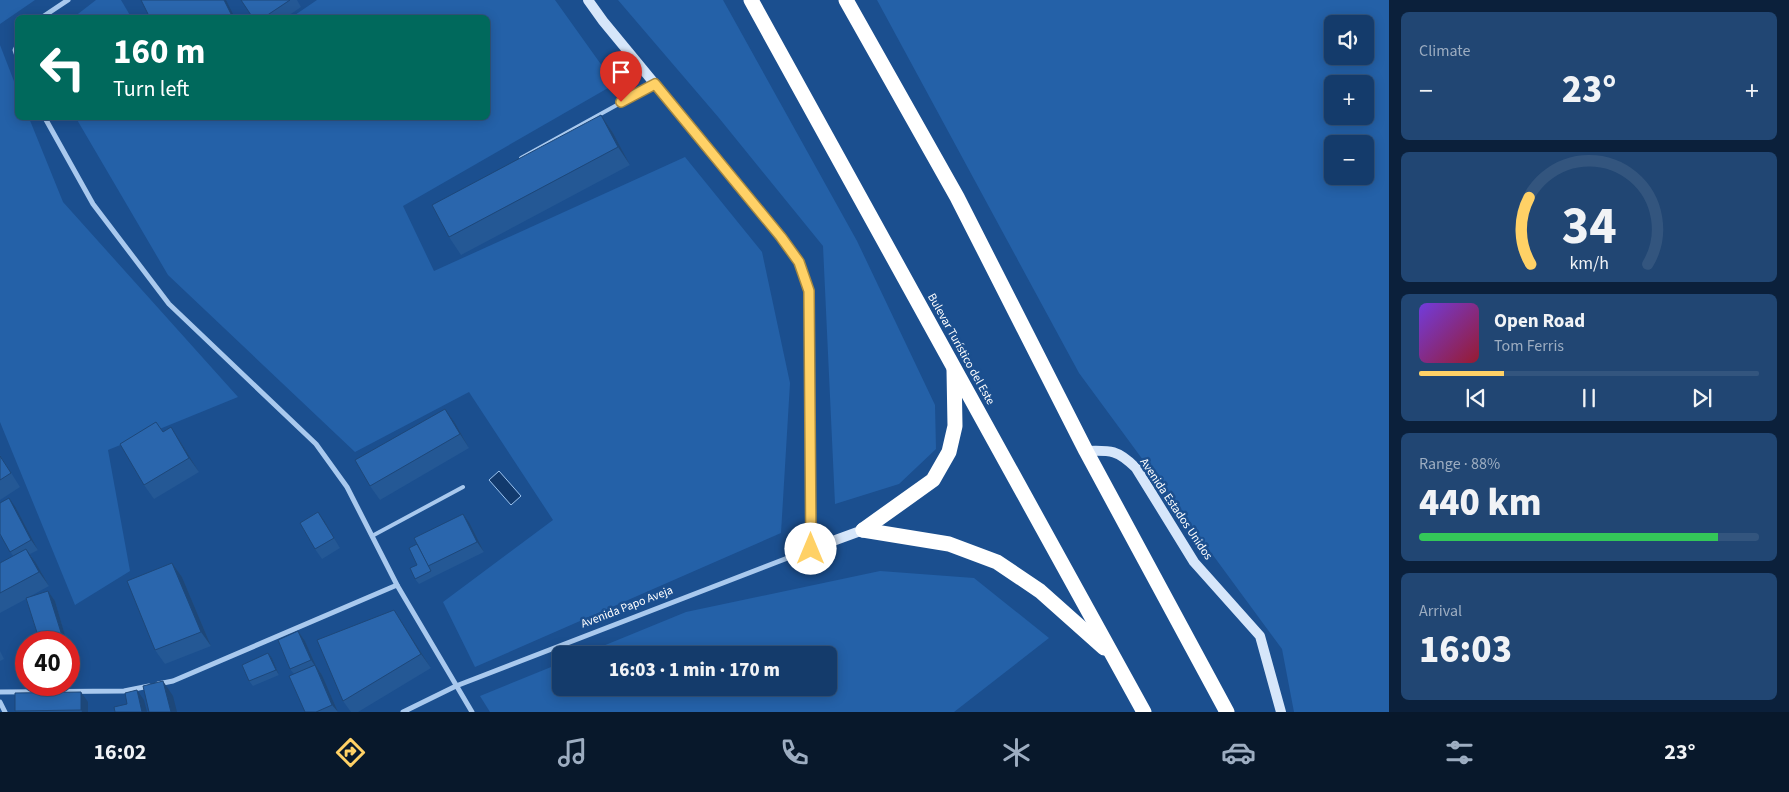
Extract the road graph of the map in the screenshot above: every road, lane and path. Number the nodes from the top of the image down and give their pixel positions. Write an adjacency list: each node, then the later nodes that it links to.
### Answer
1 (68, 0): 5 (street)
2 (588, 0): 6 (street)
3 (751, 0): 9 (highway, Bulevar Turístico del Este)
4 (846, 0): 10 (highway)
5 (46, 15)
6 (655, 84): 8 (lane); 14 (street)
7 (46, 120): 13 (street)
8 (512, 162)
9 (954, 368): 12 (highway); 16 (highway, Bulevar Turístico del Este)
10 (1086, 451): 24 (highway); 25 (street, Avenida Estados Unidos)
11 (463, 487): 13 (lane)
12 (863, 530): 14 (street, Avenida Papo Aveja); 16 (highway)
13 (372, 536): 15 (street)
14 (811, 549): 17 (street, Avenida Papo Aveja)
15 (397, 585): 17 (street); 18 (street)
16 (1114, 656): 23 (highway, Bulevar Turístico del Este)
17 (456, 686): 21 (street, Avenida Papo Aveja); 22 (street)
18 (0, 692)
19 (0, 702): 20 (street)
20 (5, 712)
21 (403, 712)
22 (472, 712)
23 (1144, 712)
24 (1227, 712)
25 (1281, 712)

